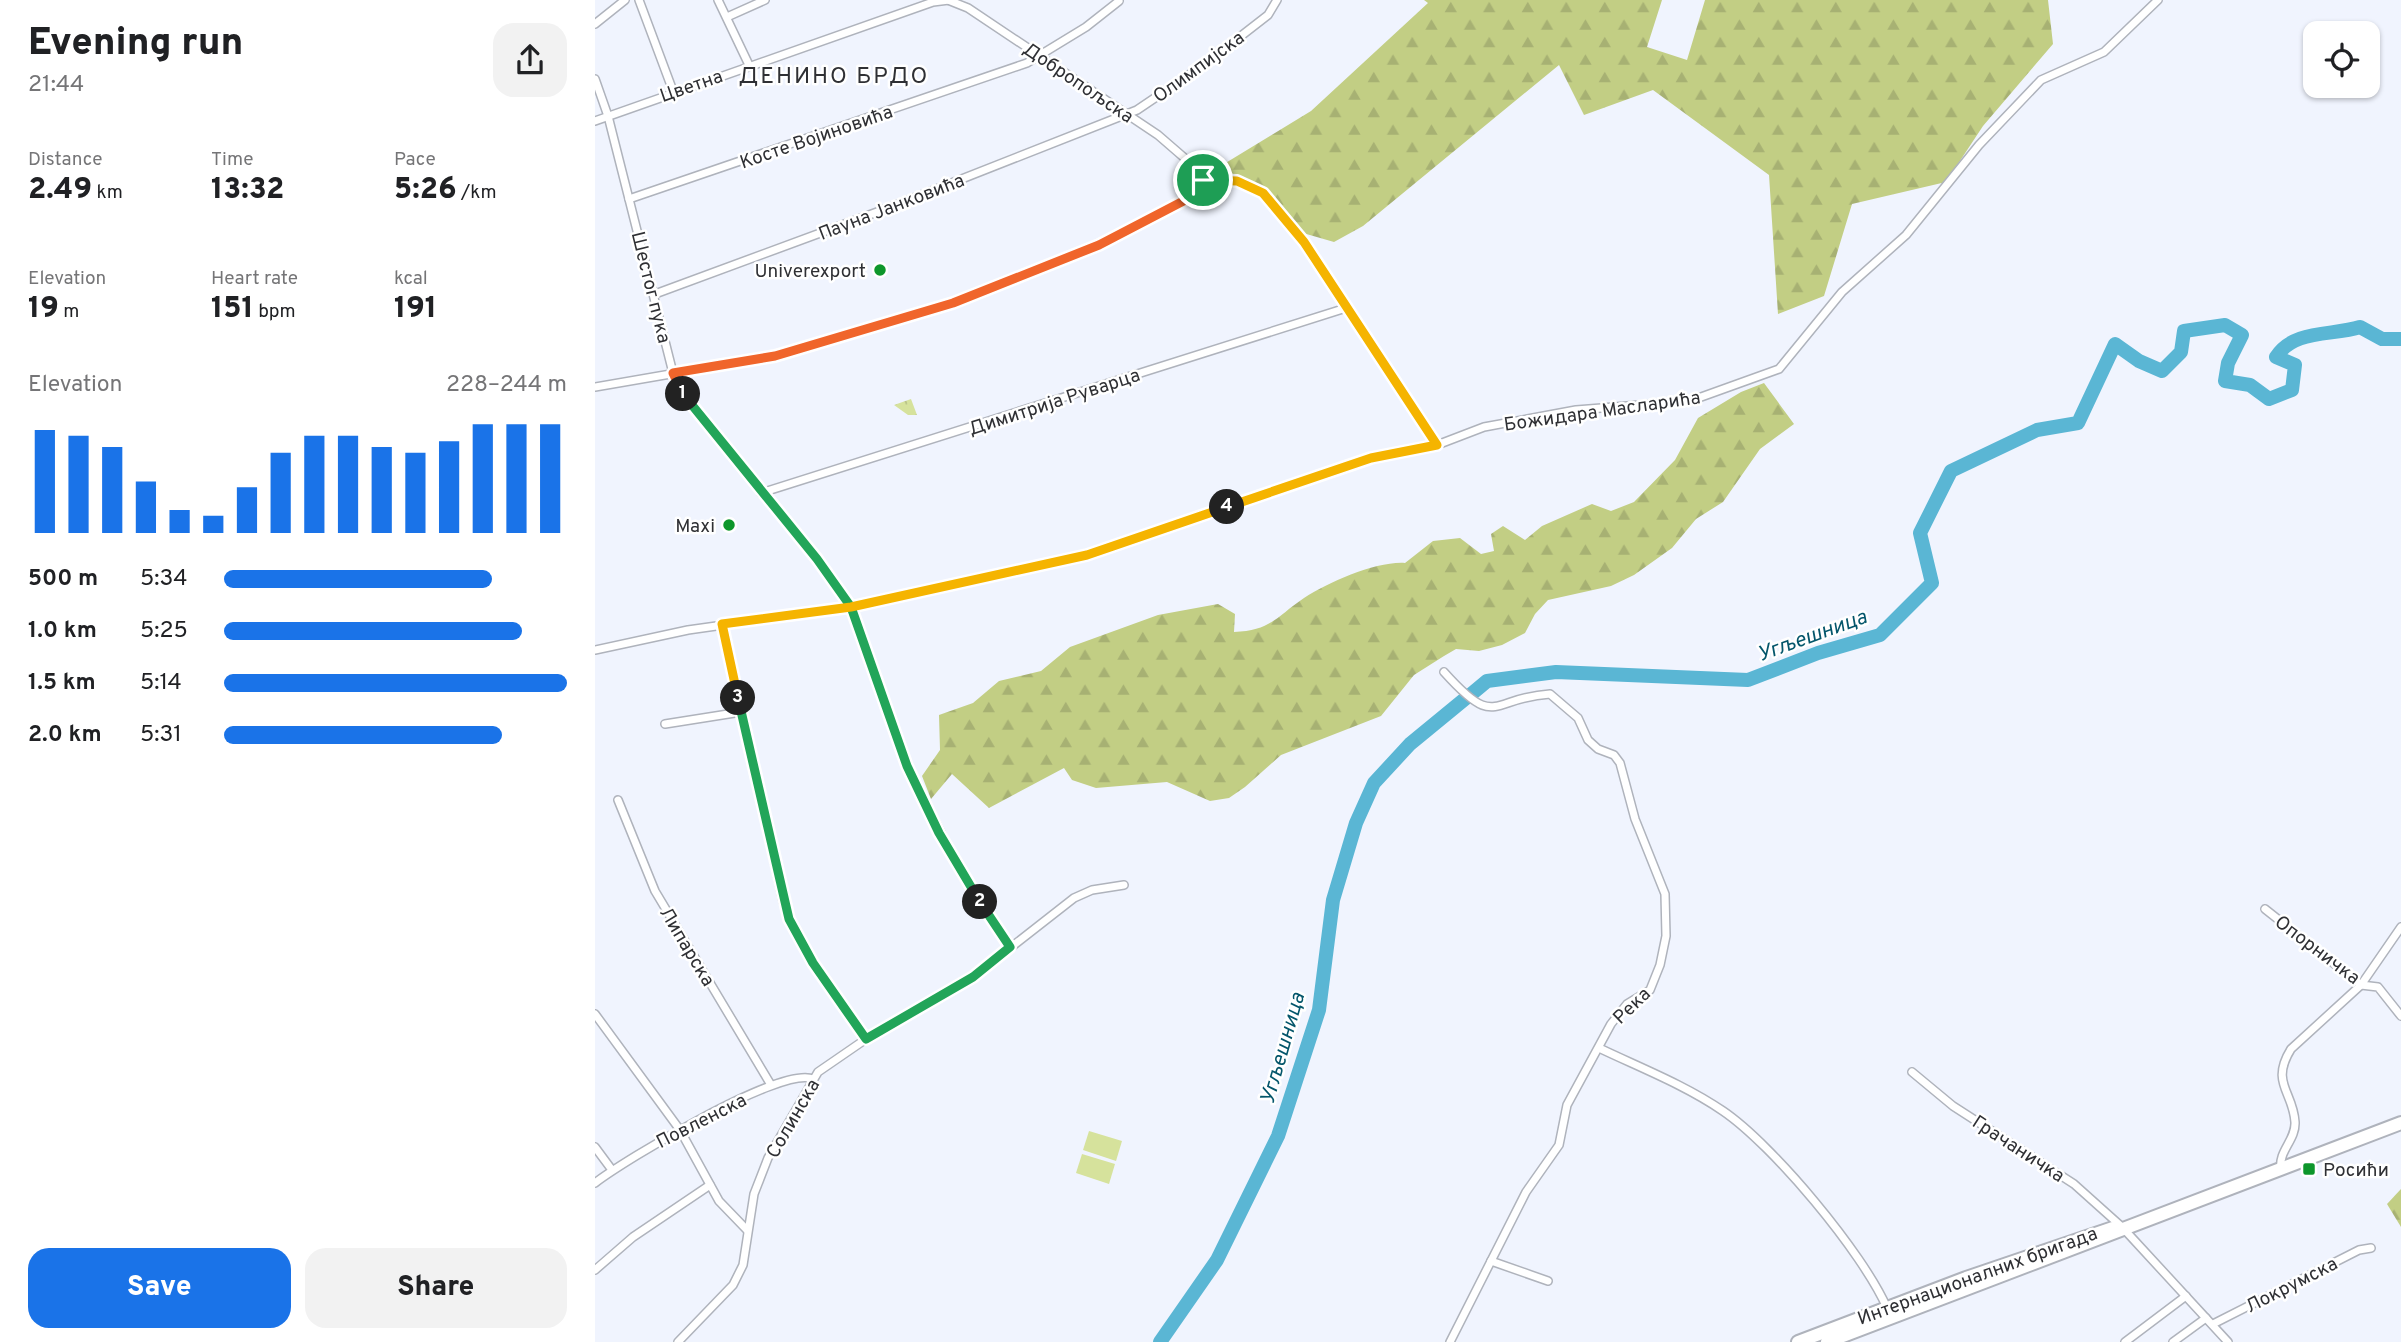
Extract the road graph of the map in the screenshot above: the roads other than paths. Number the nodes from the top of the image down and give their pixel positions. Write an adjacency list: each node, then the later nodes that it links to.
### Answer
1 (625, 0): 10 (street)
2 (639, 0): 14 (street)
3 (719, 0): 9 (street)
4 (765, 0): 9 (street)
5 (949, 0): 11 (street, Добропољска); 12 (street, Цветна)
6 (1276, 0): 15 (street, Олимпијска)
7 (2158, 0): 24 (street, Божидара Масларића)
8 (1119, 1): 11 (street, Косте Војиновића)
9 (727, 17): 12 (street)
10 (595, 24)
11 (1041, 56): 15 (street, Добропољска); 19 (street, Косте Војиновића)
12 (749, 65): 14 (street, Цветна)
13 (595, 79): 16 (street, Шестог пука)
14 (673, 91): 16 (street, Цветна)
15 (1126, 114): 18 (street, Добропољска); 20 (street, Пауна Јанковића)
16 (608, 116): 17 (street, Цветна); 19 (street, Шестог пука)
17 (595, 121)
18 (1203, 177): 21 (street); 22 (street)
19 (629, 199): 20 (street, Шестог пука)
20 (655, 295): 22 (street, Шестог пука)
21 (1346, 308): 24 (street); 25 (street, Димитрија Руварца)
22 (673, 373): 23 (street); 25 (street, Шестог пука)
23 (595, 387)
24 (1437, 445): 26 (street, Божидара Масларића)
25 (761, 493): 26 (street, Шестог пука)
26 (851, 607): 27 (street, Божидара Масларића); 36 (street, Шестог пука)
27 (722, 624): 28 (street, Божидара Масларића); 30 (street)
28 (595, 650)
29 (1444, 672): 41 (street, Река)
30 (741, 712): 31 (street); 40 (street)
31 (665, 724)
32 (618, 800): 44 (street, Липарска)
33 (1124, 885): 36 (street, Солинска)
34 (2265, 909): 37 (street, Опорничка)
35 (2401, 927): 37 (street)
36 (1010, 947): 40 (street, Солинска)
37 (2361, 985): 39 (street, Опорничка); 48 (street)
38 (595, 1013): 46 (street)
39 (2401, 1016)
40 (866, 1039): 43 (street, Солинска)
41 (1599, 1048): 55 (street, Река); 59 (street)
42 (1912, 1072): 52 (street, Грачаничка)
43 (813, 1079): 44 (street, Повленска); 53 (street, Солинска)
44 (771, 1085): 46 (street, Повленска)
45 (2401, 1121): 48 (main road, Интернационалних бригада)
46 (680, 1130): 49 (street, Повленска); 51 (street)
47 (595, 1147): 49 (street)
48 (2281, 1169): 52 (main road, Интернационалних бригада)
49 (612, 1170): 50 (street, Повленска)
50 (595, 1183)
51 (710, 1185): 53 (street); 56 (street)
52 (2120, 1228): 58 (street, Грачаничка); 59 (main road, Интернационалних бригада); 64 (main road, Интернационалних бригада)
53 (747, 1230): 61 (street, Солинска)
54 (2371, 1248): 60 (street, Локрумска)
55 (1491, 1261): 57 (street); 62 (street, Река)
56 (595, 1270)
57 (1548, 1281)
58 (2186, 1296): 60 (street, Грачаничка); 65 (street)
59 (1887, 1308): 63 (main road, Интернационалних бригада)
60 (2209, 1321): 66 (street, Локрумска); 67 (street, Грачаничка)
61 (678, 1342)
62 (1450, 1342)
63 (1798, 1342)
64 (1827, 1342)
65 (2125, 1342)
66 (2173, 1342)
67 (2228, 1342)

